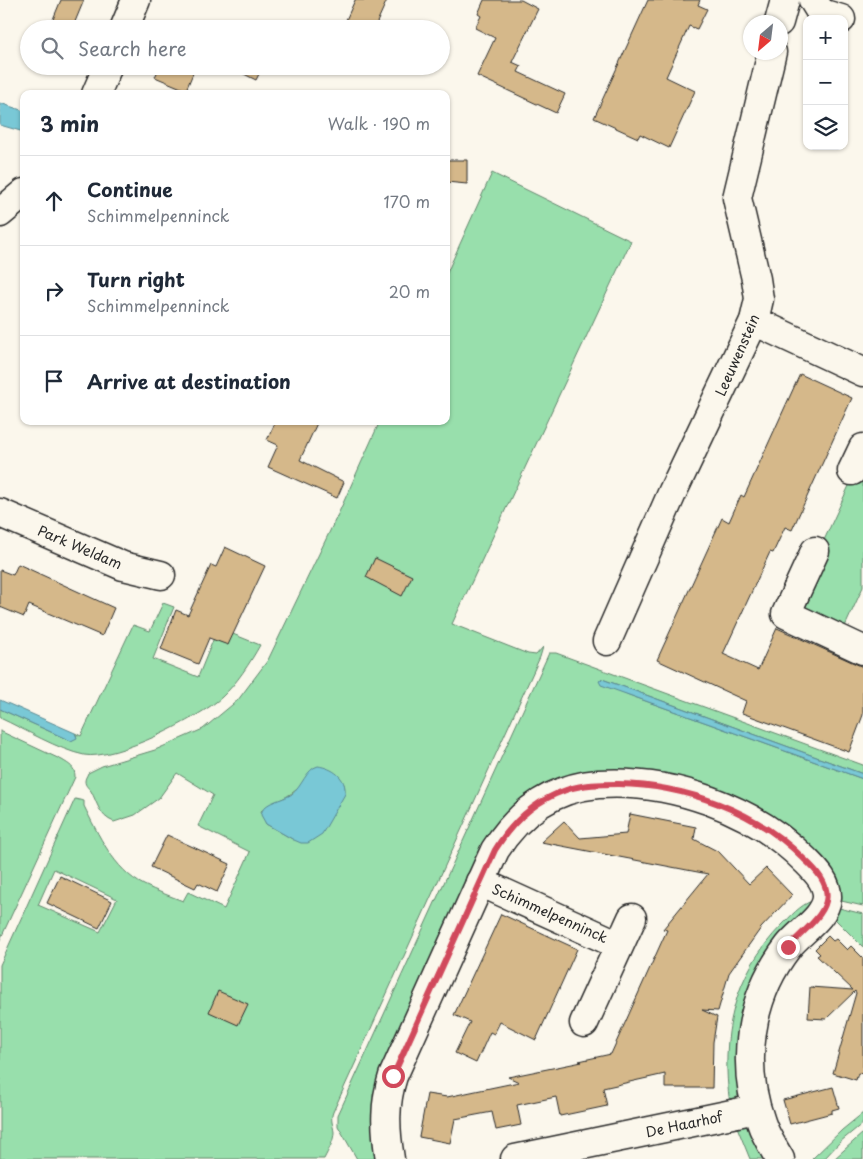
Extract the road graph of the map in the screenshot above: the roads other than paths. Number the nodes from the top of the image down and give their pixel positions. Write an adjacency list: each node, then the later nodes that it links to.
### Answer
1 (136, 0): 6 (street)
2 (785, 0): 4 (street)
3 (813, 0): 5 (street)
4 (781, 15)
5 (828, 15)
6 (128, 20)
7 (848, 20): 8 (street)
8 (863, 25)
9 (770, 60): 14 (street, Leeuwenstein)
10 (104, 75): 11 (street)
11 (98, 90)
12 (20, 196): 13 (street)
13 (0, 213)
14 (754, 321): 15 (street); 19 (street, Leeuwenstein)
15 (863, 372)
16 (0, 513): 18 (street, Park Weldam)
17 (815, 551): 20 (street)
18 (161, 575)
19 (607, 641)
20 (863, 650)
21 (480, 882): 23 (street, Schimmelpenninck); 25 (street, Schimmelpenninck); 27 (street, Schimmelpenninck)
22 (632, 918): 23 (street, Schimmelpenninck)
23 (619, 945): 24 (street, Schimmelpenninck)
24 (584, 1023)
25 (756, 1109): 26 (street, De Haarhof); 29 (street, Schimmelpenninck)
26 (615, 1149): 28 (street, De Haarhof)
27 (390, 1159)
28 (515, 1159)
29 (780, 1159)

